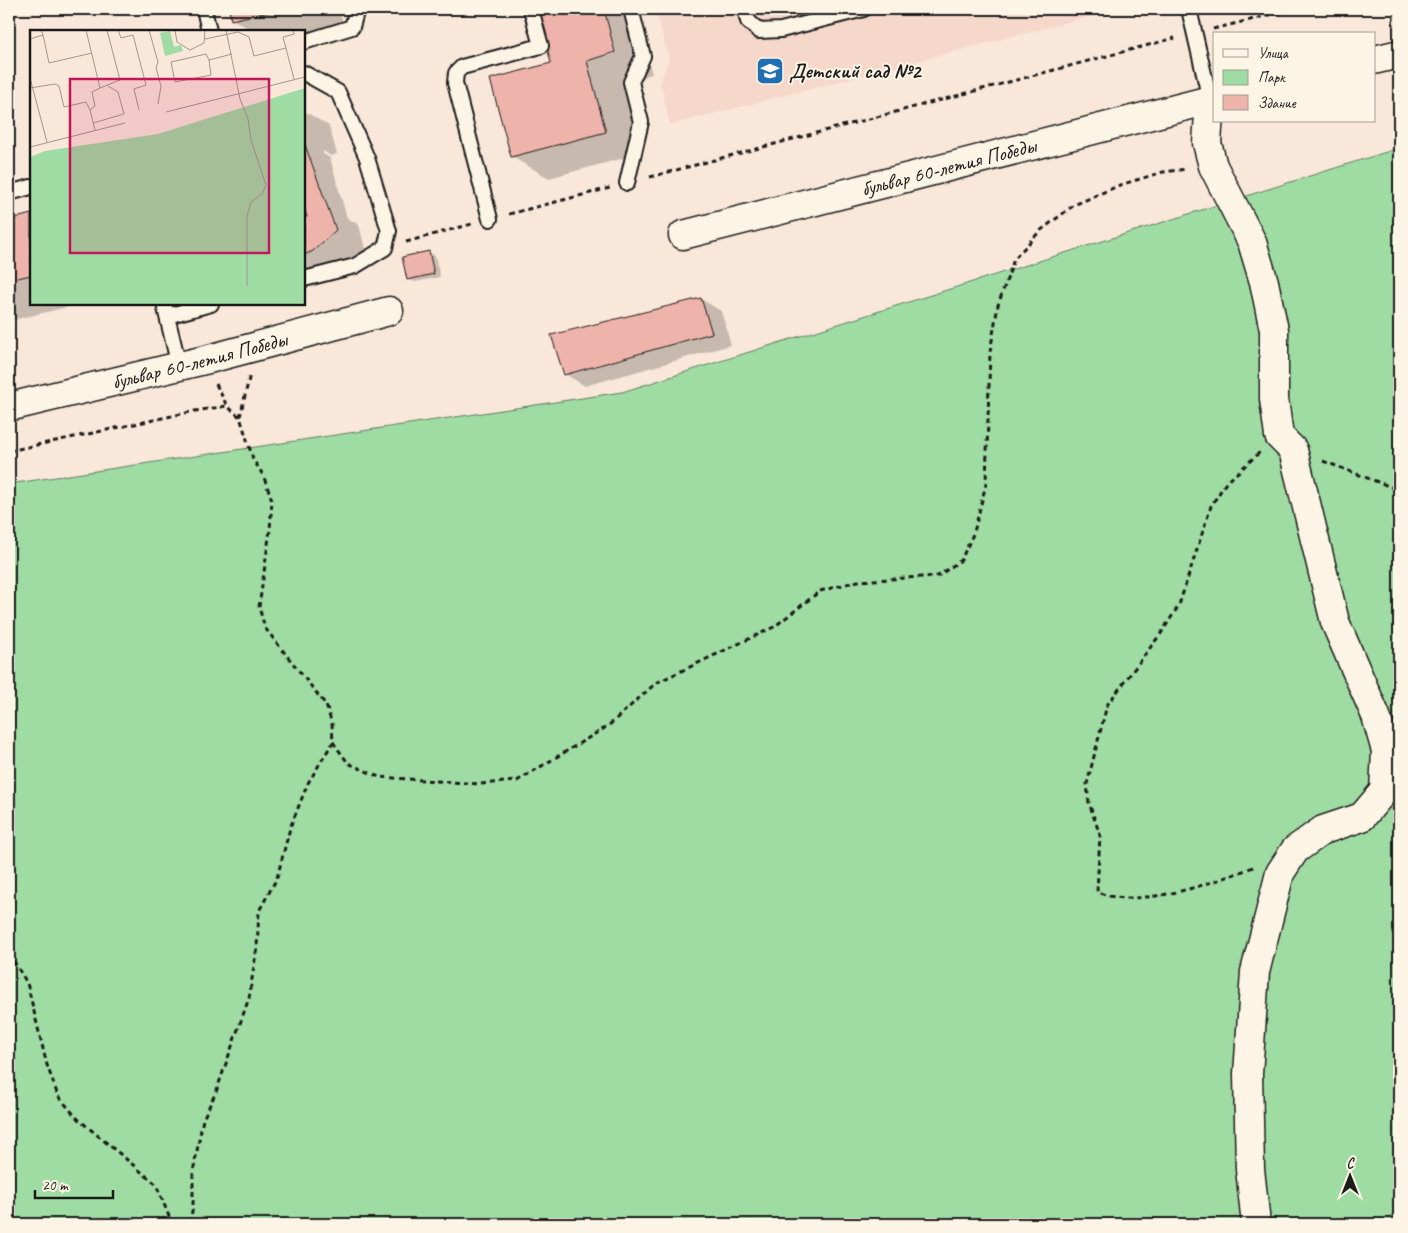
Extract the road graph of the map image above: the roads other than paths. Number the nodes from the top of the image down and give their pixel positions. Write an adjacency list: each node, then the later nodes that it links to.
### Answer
1 (204, 9): 8 (lane)
2 (358, 9): 9 (lane)
3 (531, 9): 17 (lane)
4 (631, 9): 14 (lane)
5 (745, 9): 6 (lane)
6 (864, 9)
7 (1189, 9): 13 (lane)
8 (209, 30)
9 (305, 42)
10 (1399, 54): 11 (street)
11 (1376, 60)
12 (305, 74): 19 (lane)
13 (1212, 99): 18 (street, бульвар 60-летия Победы); 25 (street)
14 (627, 183)
15 (30, 187): 16 (lane)
16 (9, 193)
17 (490, 219)
18 (683, 236)
19 (305, 279)
20 (204, 305): 21 (lane)
21 (165, 310): 23 (lane)
22 (389, 311): 23 (street, бульвар 60-летия Победы)
23 (179, 366): 24 (street, бульвар 60-летия Победы)
24 (9, 407)
25 (1256, 1224)

